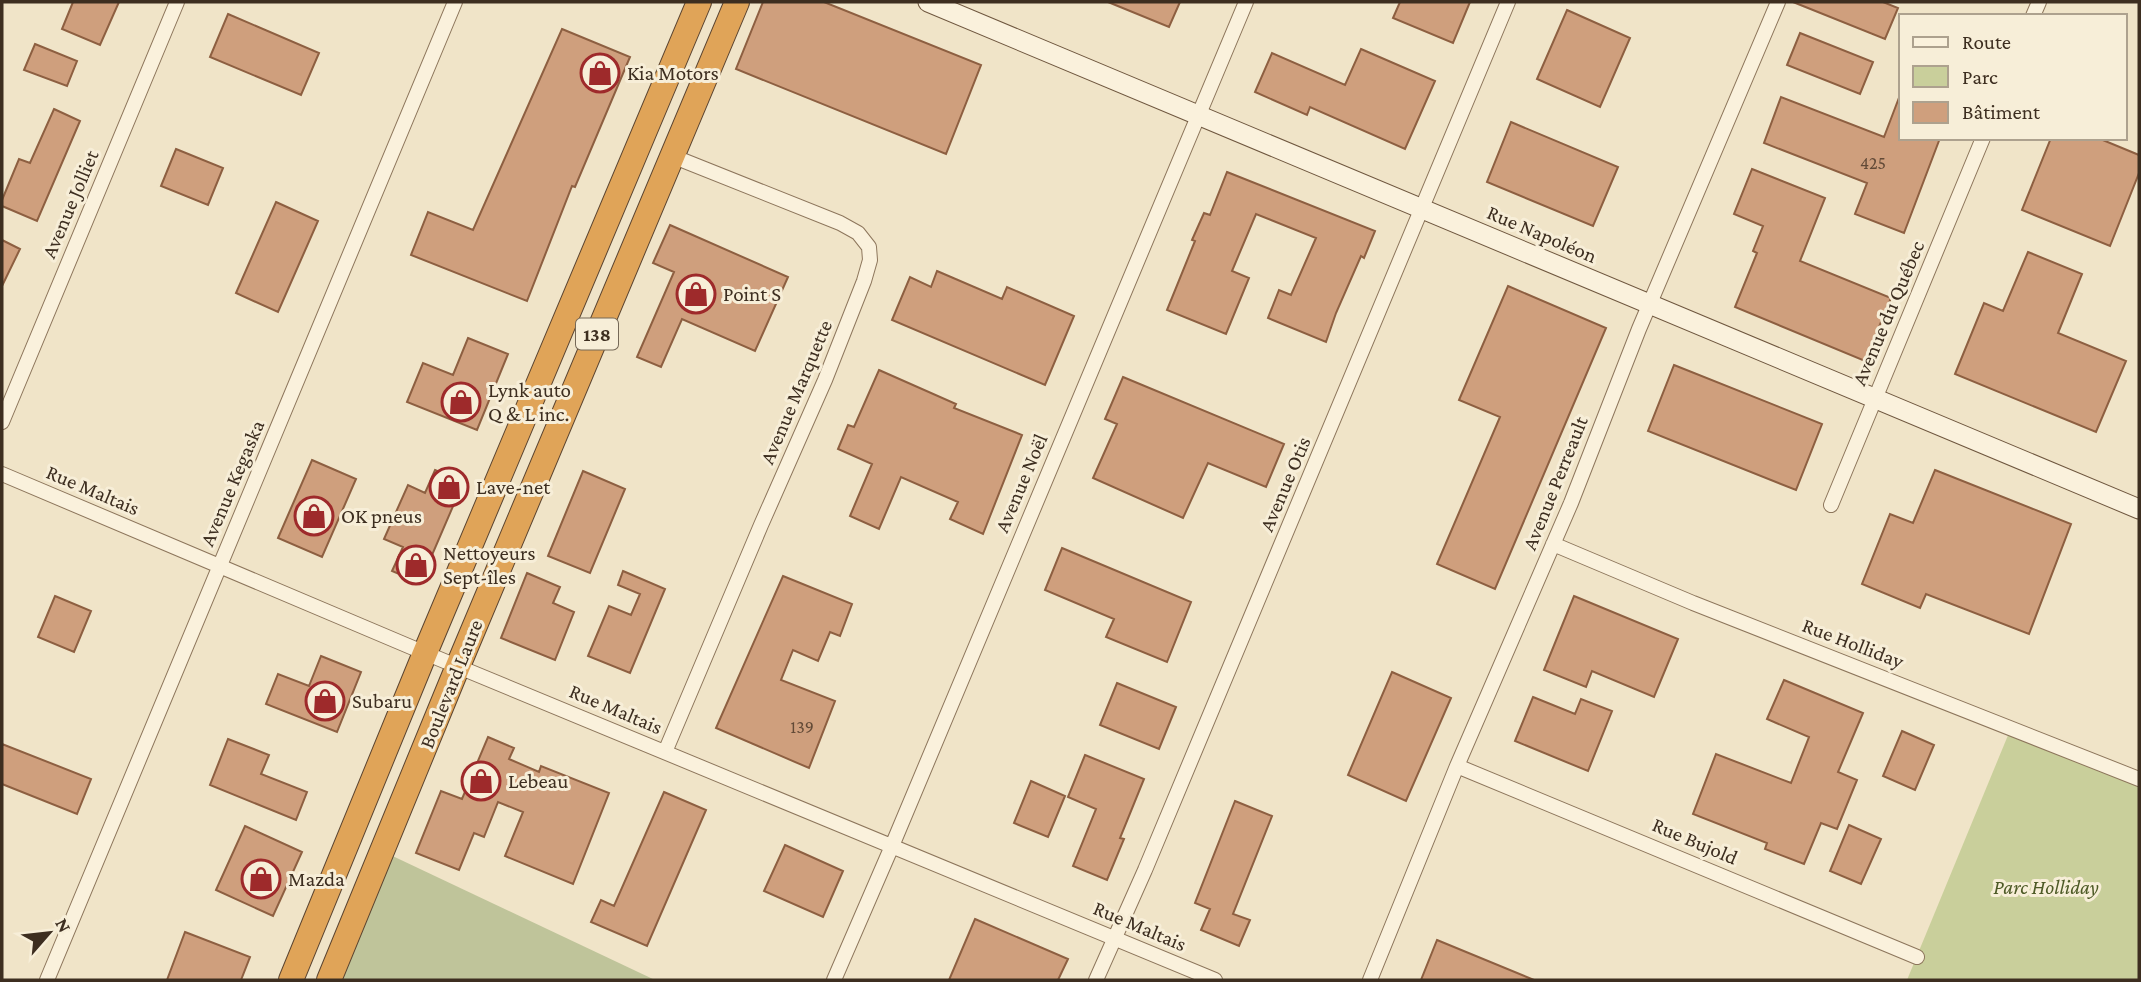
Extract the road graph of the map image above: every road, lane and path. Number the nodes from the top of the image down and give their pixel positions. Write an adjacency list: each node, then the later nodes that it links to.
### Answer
1 (177, 2): 15 (street, Avenue Jolliet)
2 (455, 2): 20 (street, Avenue Kegaska)
3 (699, 2): 21 (highway, Boulevard Laure / 138)
4 (737, 2): 11 (highway, Boulevard Laure / 138)
5 (928, 2): 9 (street, Rue Napoléon)
6 (1245, 2): 9 (street, Avenue Noël)
7 (1508, 2): 12 (street, Avenue Otis)
8 (1778, 2): 13 (street, Avenue Perreault)
9 (1198, 115): 12 (street, Rue Napoléon); 26 (street, Avenue Noël)
10 (1982, 140): 14 (street, Avenue du Québec)
11 (672, 156): 22 (highway, Boulevard Laure / 138); 23 (street, Avenue Marquette)
12 (1421, 208): 13 (street, Rue Napoléon); 27 (street, Avenue Otis)
13 (1651, 304): 14 (street, Rue Napoléon); 19 (street, Avenue Perreault)
14 (1875, 398): 17 (street, Avenue du Québec); 18 (street, Rue Napoléon)
15 (2, 422)
16 (2, 474): 20 (street, Rue Maltais)
17 (1831, 505)
18 (2139, 509)
19 (1553, 544): 24 (street, Avenue Perreault); 25 (street, Rue Holliday)
20 (220, 566): 21 (street, Rue Maltais); 29 (street, Avenue Kegaska)
21 (425, 653): 22 (street, Rue Maltais); 30 (highway, Boulevard Laure / 138)
22 (458, 666): 23 (street, Rue Maltais); 31 (highway, Boulevard Laure / 138)
23 (665, 752): 26 (street, Rue Maltais)
24 (1457, 765): 28 (street, Rue Bujold); 35 (street, Avenue Perreault)
25 (2139, 779)
26 (892, 846): 27 (street, Rue Maltais); 32 (street, Avenue Noël)
27 (1114, 938): 33 (street, Avenue Otis); 34 (street, Rue Maltais)
28 (1917, 957)
29 (47, 980)
30 (291, 980)
31 (329, 980)
32 (834, 980)
33 (1096, 980)
34 (1215, 980)
35 (1370, 980)

